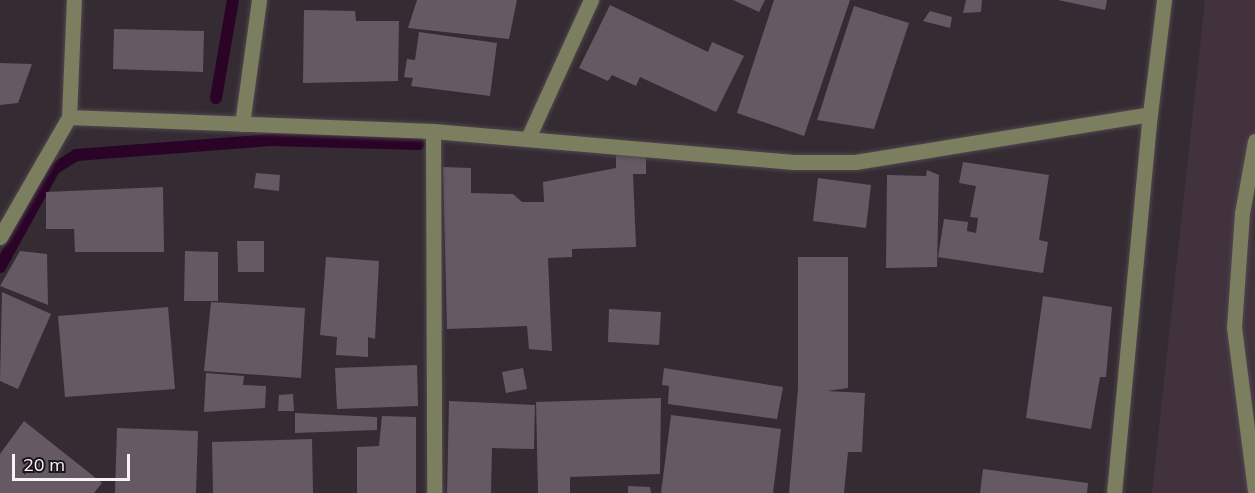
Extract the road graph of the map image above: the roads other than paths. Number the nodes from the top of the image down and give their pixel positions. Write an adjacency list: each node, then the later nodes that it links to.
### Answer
1 (74, 0): 6 (street)
2 (259, 0): 7 (street)
3 (591, 0): 9 (street)
4 (1164, 0): 5 (street)
5 (1150, 114): 9 (street); 14 (street)
6 (69, 117): 7 (street); 11 (street)
7 (242, 124): 8 (street)
8 (433, 131): 9 (street); 13 (street)
9 (528, 138)
10 (1255, 141): 12 (street)
11 (0, 237)
12 (1255, 491)
13 (434, 493)
14 (1114, 493)

